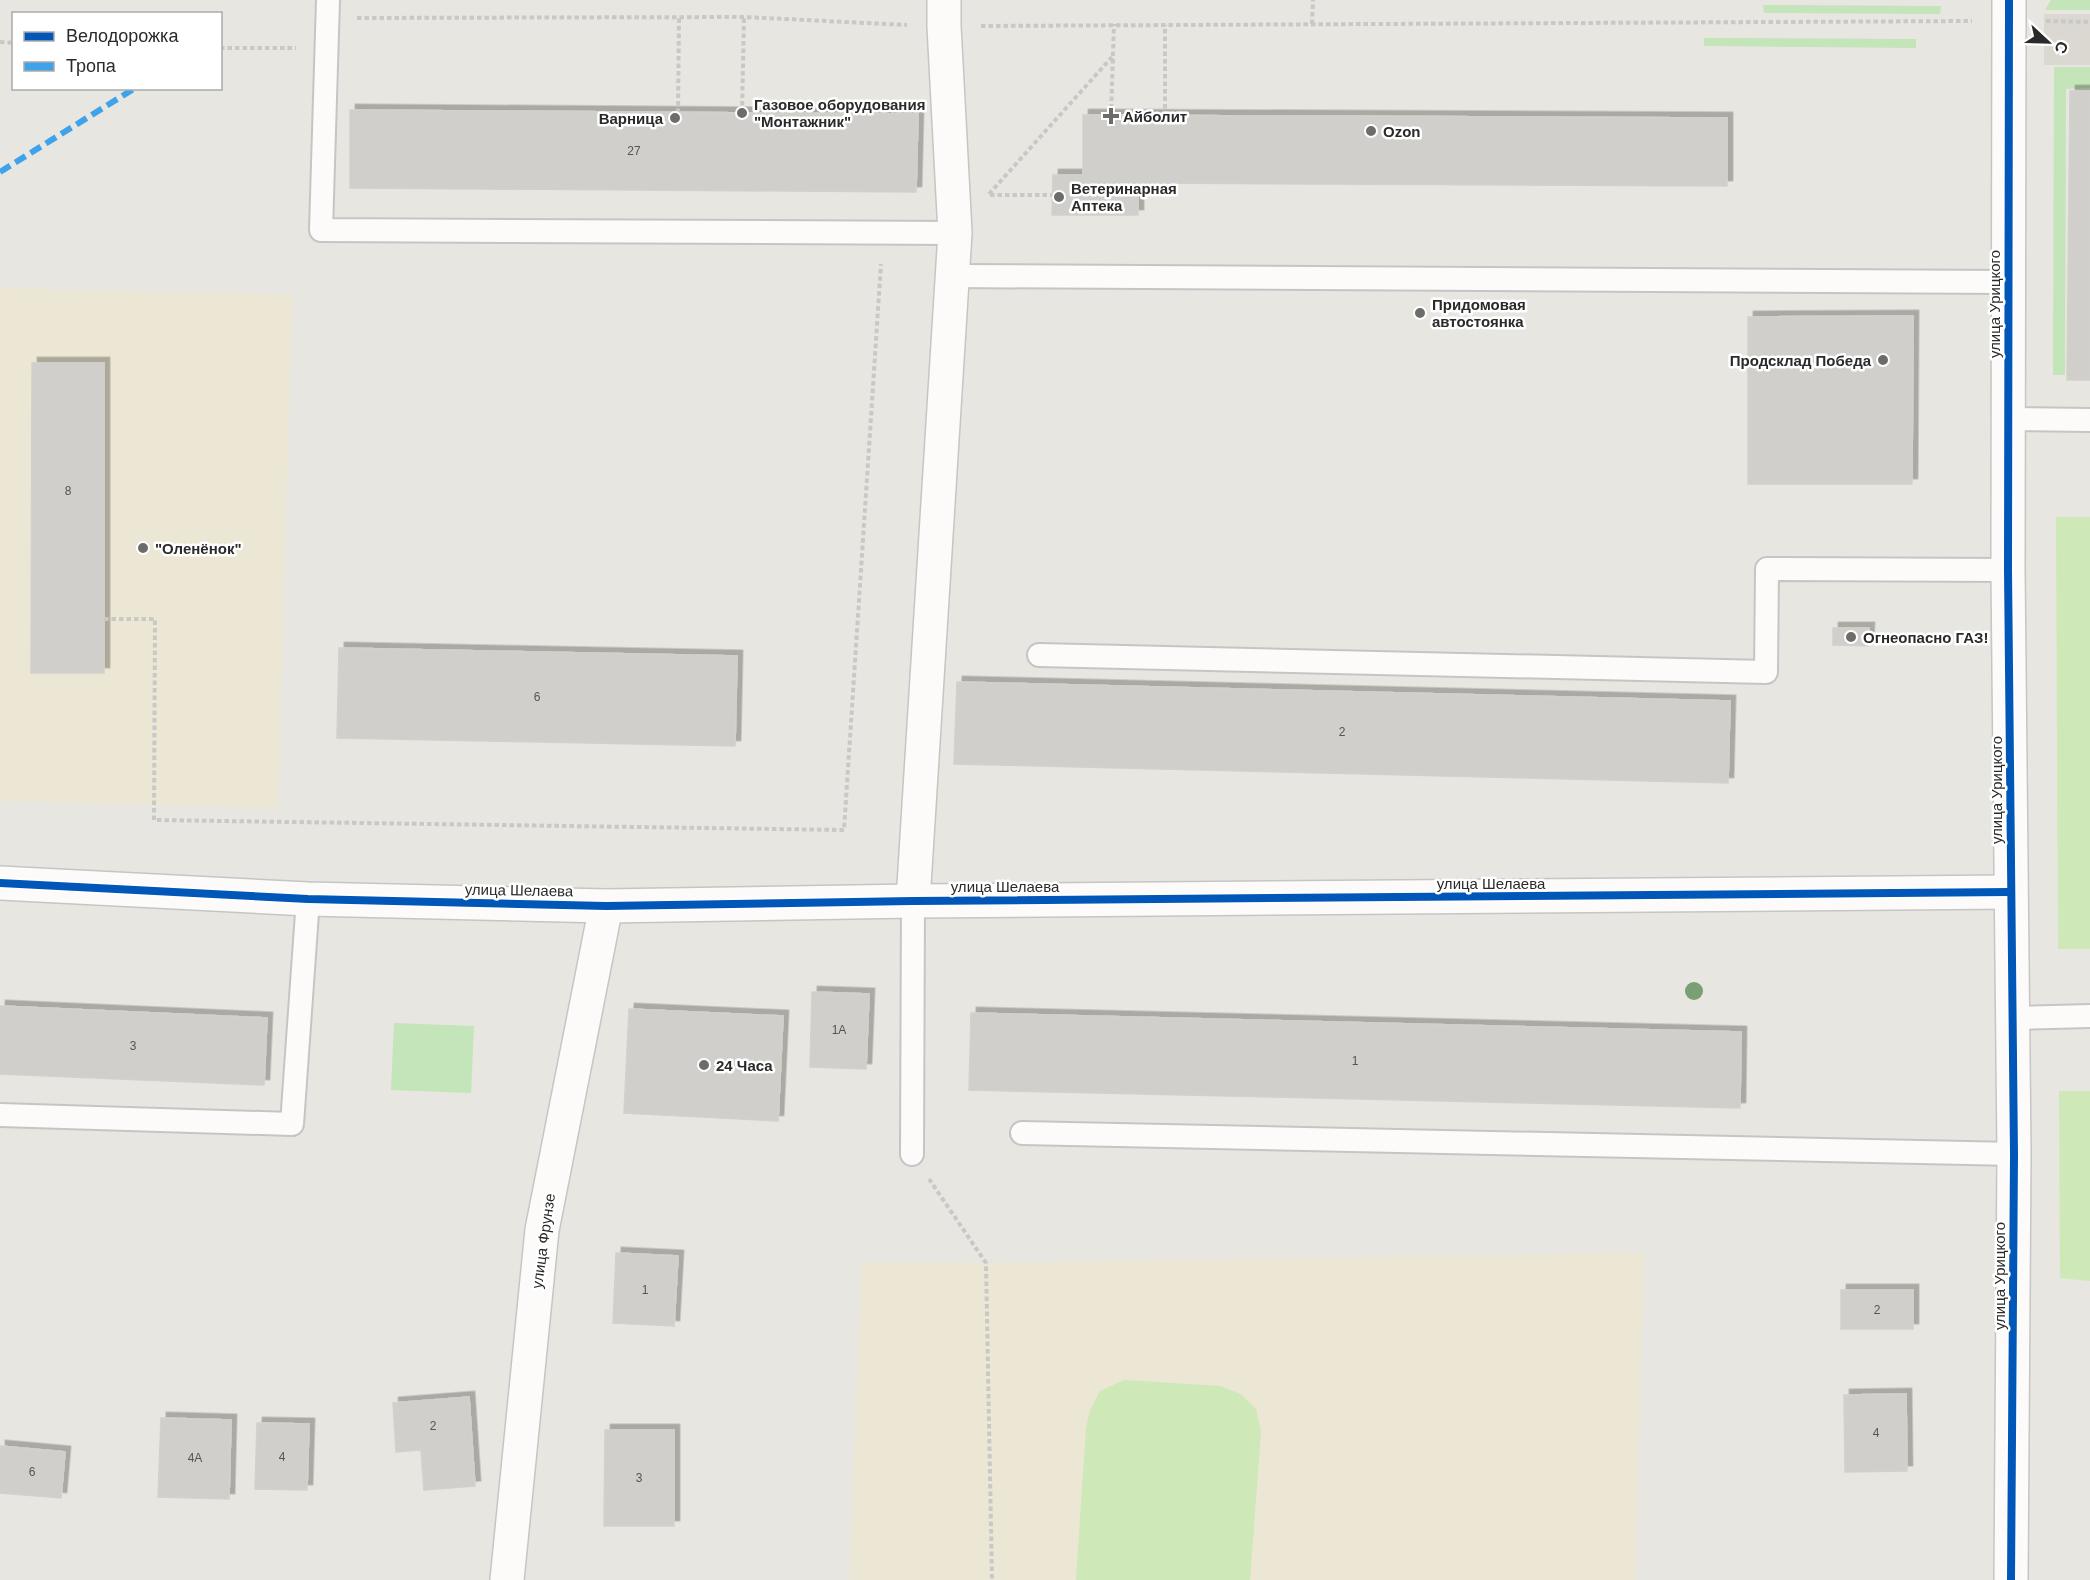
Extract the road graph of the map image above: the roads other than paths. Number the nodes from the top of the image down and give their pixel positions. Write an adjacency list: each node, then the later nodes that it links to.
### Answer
1 (327, 9): 4 (lane)
2 (2009, 10): 6 (street, улица Урицкого)
3 (944, 13): 4 (street)
4 (955, 233): 5 (street)
5 (952, 276): 6 (lane); 14 (street)
6 (2008, 282): 7 (street, улица Урицкого)
7 (2007, 419): 8 (lane); 9 (street, улица Урицкого)
8 (2090, 420)
9 (2008, 570): 10 (lane); 12 (street, улица Урицкого)
10 (1039, 655)
11 (0, 883): 13 (street, улица Шелаева)
12 (2010, 892): 14 (street, улица Шелаева); 17 (street, улица Урицкого)
13 (308, 899): 15 (street, улица Шелаева); 18 (lane)
14 (913, 901): 15 (street, улица Шелаева); 20 (lane)
15 (606, 906): 22 (street, улица Фрунзе)
16 (2090, 1016): 17 (lane)
17 (2012, 1018): 21 (street, улица Урицкого)
18 (0, 1115)
19 (1022, 1133): 21 (lane)
20 (912, 1154)
21 (2014, 1154): 23 (street, улица Урицкого)
22 (507, 1580)
23 (2011, 1580)

